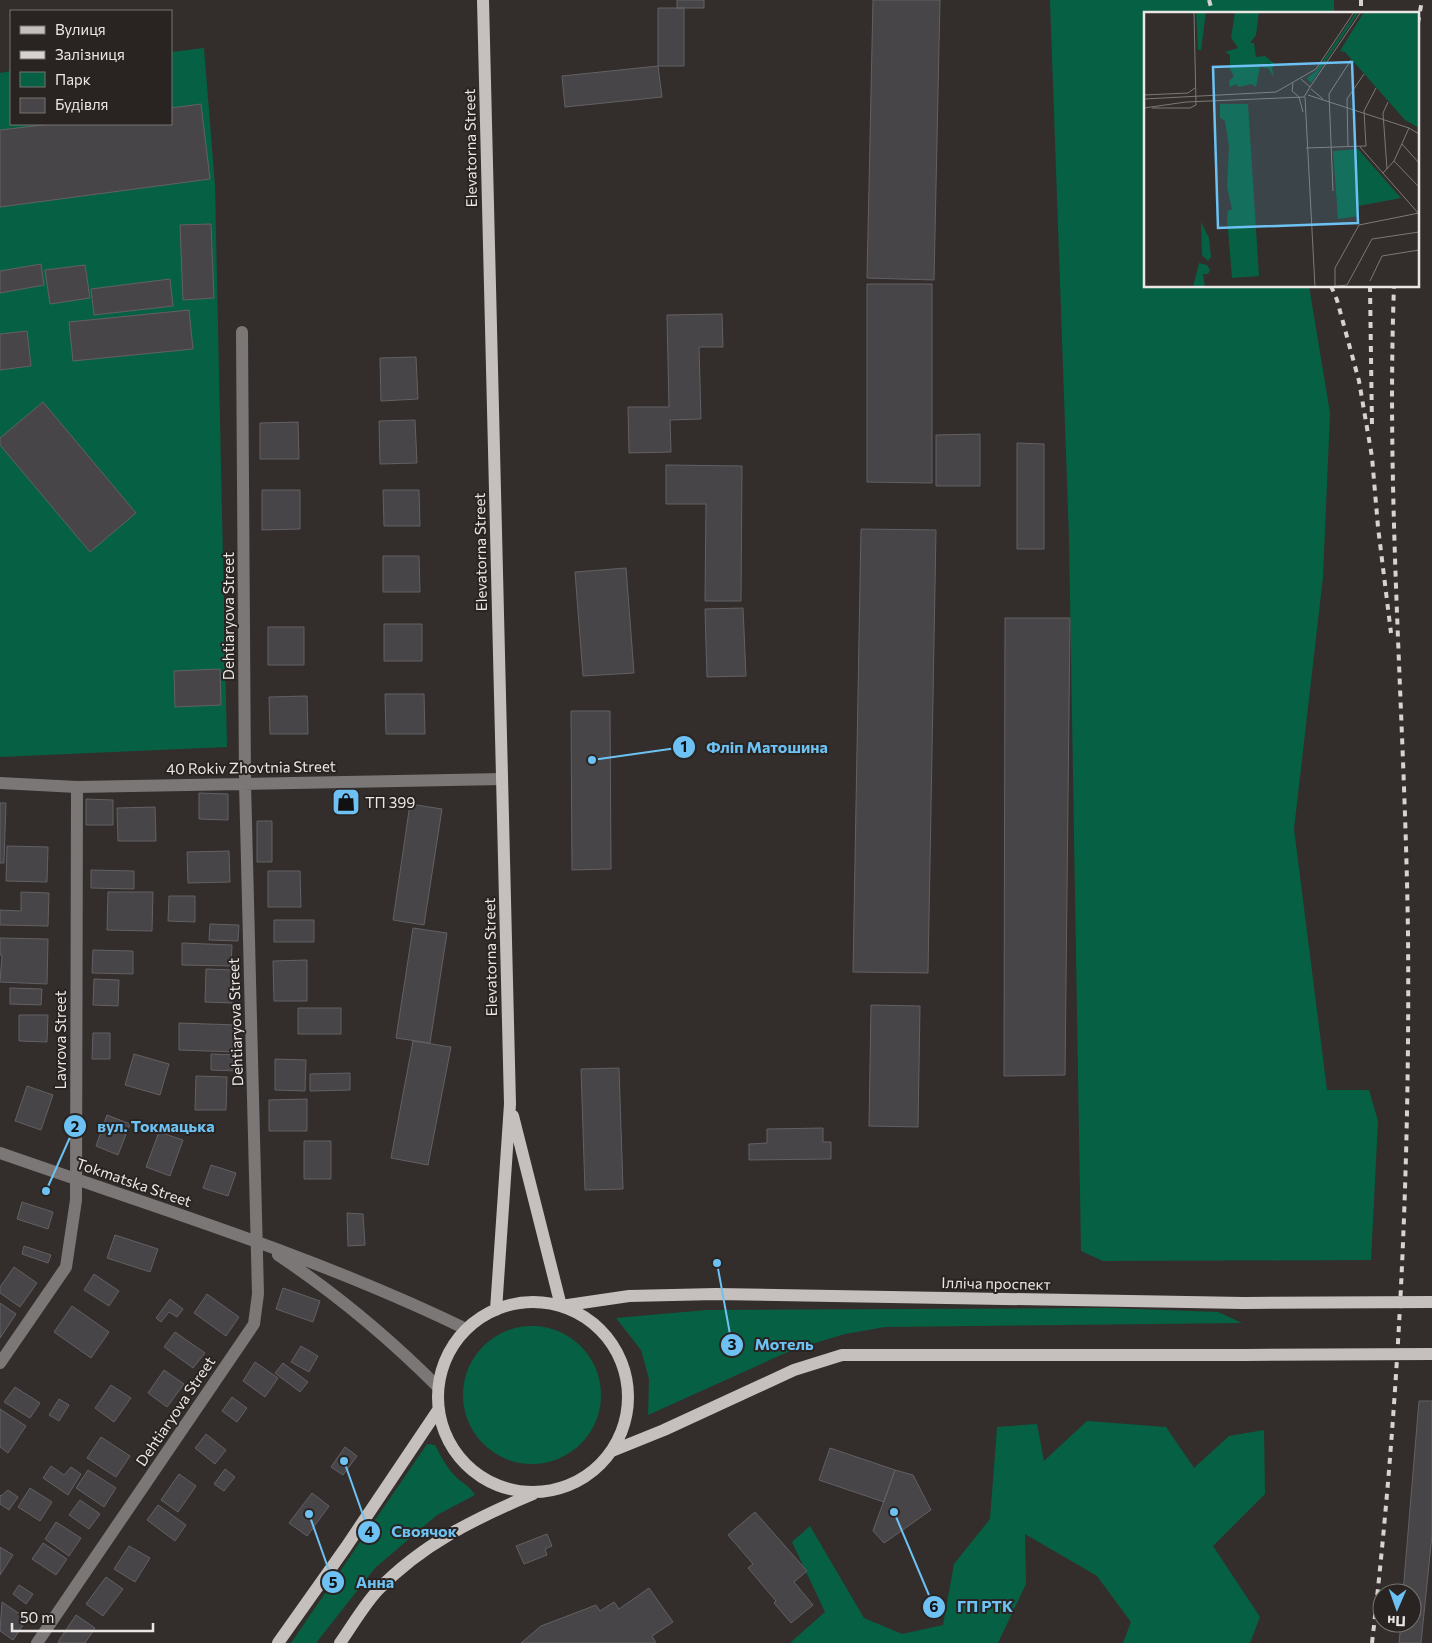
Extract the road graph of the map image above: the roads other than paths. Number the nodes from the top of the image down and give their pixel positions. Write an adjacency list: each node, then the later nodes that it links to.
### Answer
1 (483, 0): 3 (main road, Elevatorna Street)
2 (242, 332): 5 (street, Dehtiaryova Street)
3 (502, 779): 5 (street, 40 Rokiv Zhovtnia Street); 7 (main road, Elevatorna Street)
4 (0, 782): 6 (street, 40 Rokiv Zhovtnia Street)
5 (245, 783): 6 (street, 40 Rokiv Zhovtnia Street); 10 (street, Dehtiaryova Street)
6 (77, 787): 9 (street, Lavrova Street)
7 (510, 1104): 12 (main road, Elevatorna Street); 13 (main road, Elevatorna Street)
8 (0, 1153): 9 (street, Tokmatska Street)
9 (76, 1180): 10 (street, Tokmatska Street); 16 (street, Lavrova Street)
10 (257, 1241): 14 (street, Tokmatska Street); 17 (street, Tokmatska Street); 21 (street, Dehtiaryova Street)
11 (1432, 1302): 12 (main road, Ілліча проспект, bridge)
12 (561, 1306): 13 (main road); 19 (main road)
13 (496, 1310): 14 (main road)
14 (466, 1329): 17 (main road)
15 (1432, 1354): 19 (main road, bridge)
16 (0, 1363)
17 (438, 1387): 18 (main road)
18 (438, 1410): 20 (main road); 22 (main road)
19 (612, 1451): 20 (main road)
20 (538, 1492): 23 (main road)
21 (37, 1643)
22 (278, 1643)
23 (340, 1643)

